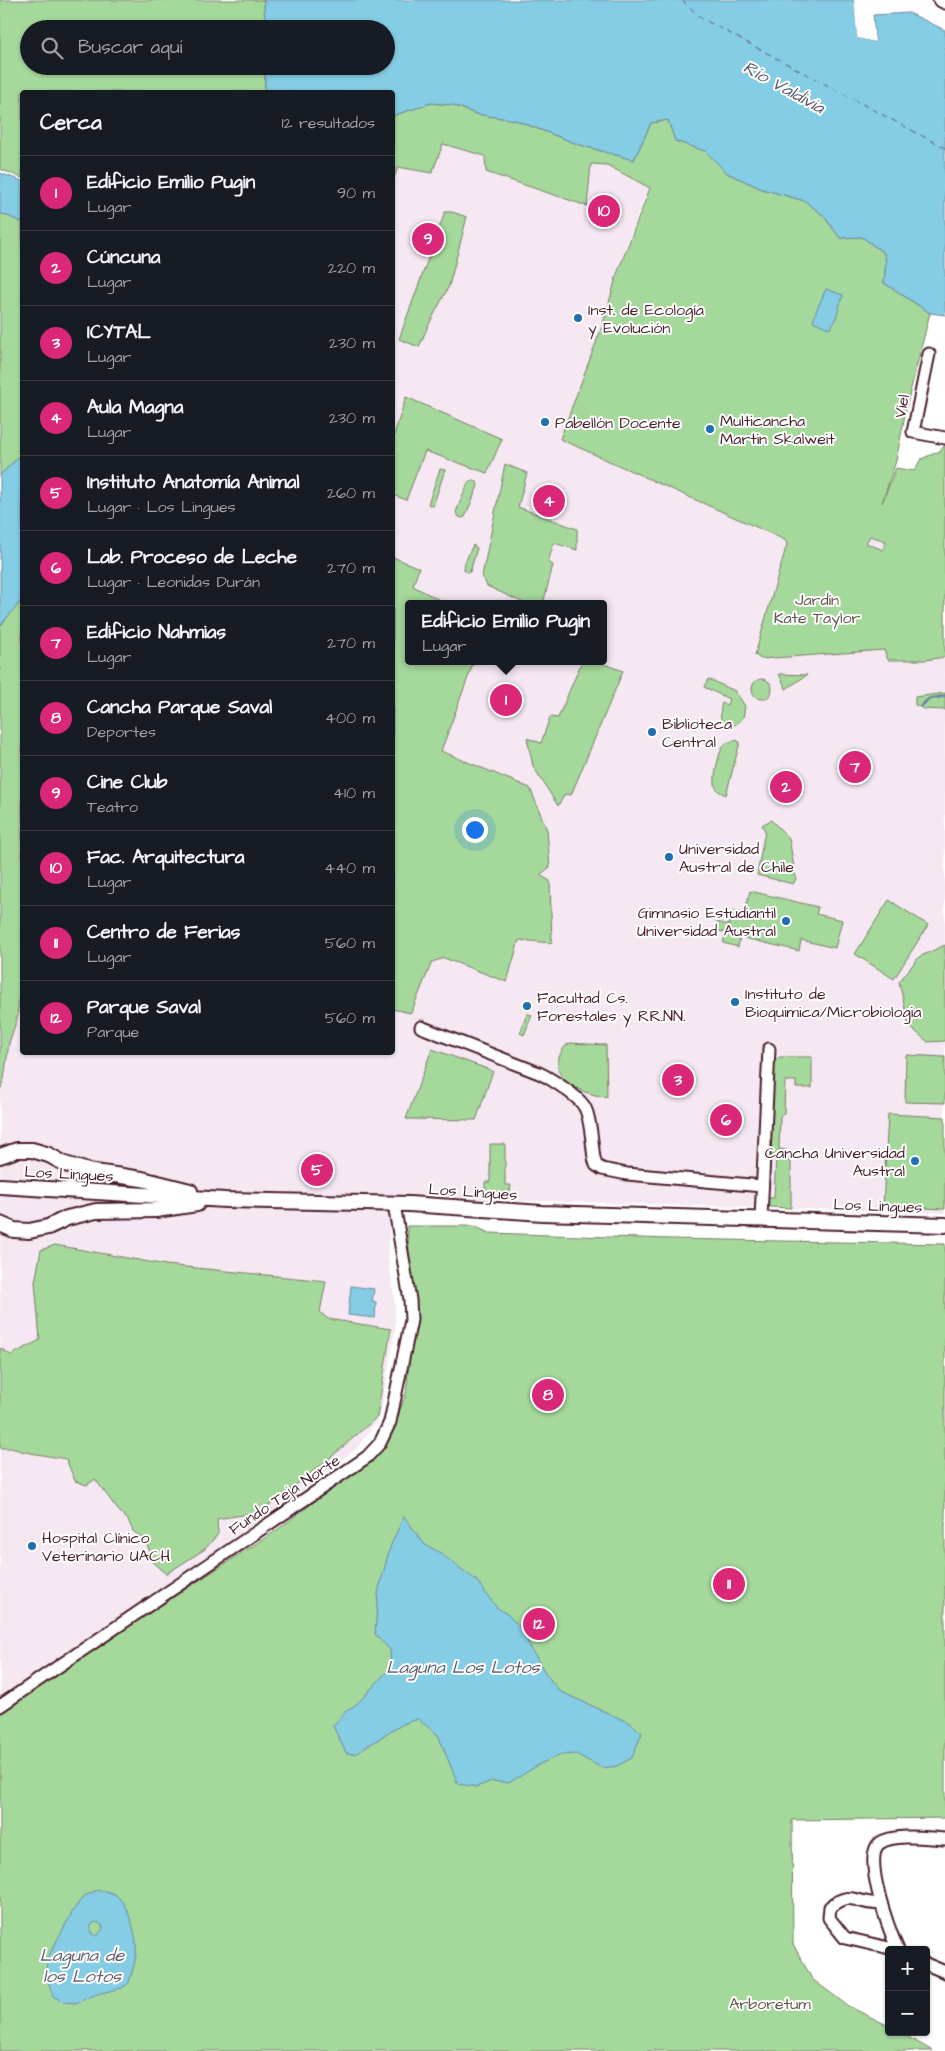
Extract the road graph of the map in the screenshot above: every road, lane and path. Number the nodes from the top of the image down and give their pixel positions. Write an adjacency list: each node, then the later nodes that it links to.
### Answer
1 (940, 0): 2 (street)
2 (945, 2)
3 (929, 354): 4 (street, Viel)
4 (945, 438)
5 (421, 1027): 9 (street)
6 (769, 1049): 9 (street)
7 (0, 1156): 10 (main road)
8 (0, 1186): 10 (main road, Los Lingues)
9 (762, 1186): 12 (street)
10 (224, 1200): 11 (main road, Los Lingues); 13 (main road)
11 (394, 1204): 12 (main road, Los Lingues); 15 (street, Fundo Teja Norte)
12 (762, 1218): 14 (main road, Los Lingues)
13 (0, 1224)
14 (945, 1224)
15 (0, 1706)
16 (945, 1839): 17 (street)
17 (881, 1903): 17 (street)
18 (945, 1960): 19 (street)
19 (930, 1965)
20 (930, 1965): 21 (street)
21 (945, 1972)

